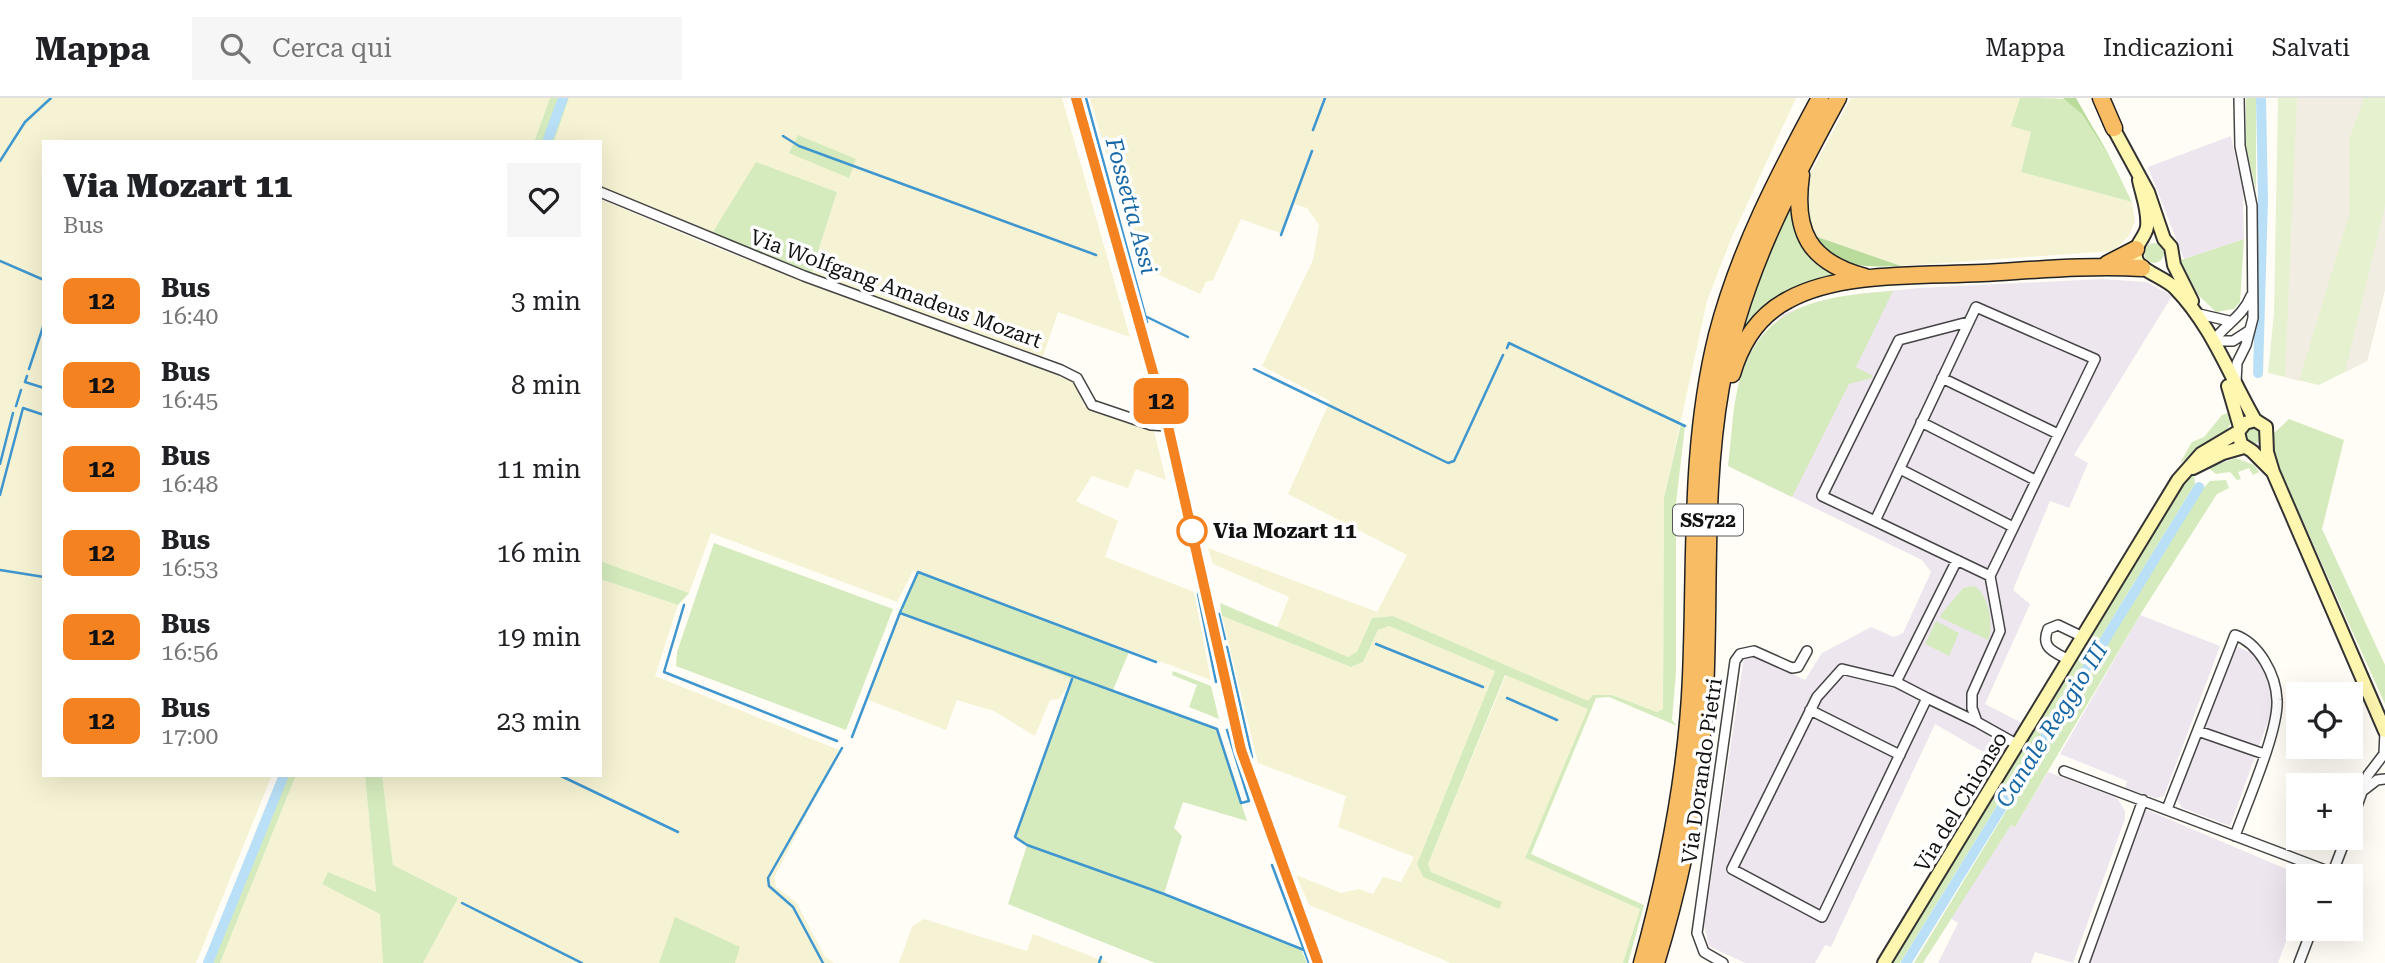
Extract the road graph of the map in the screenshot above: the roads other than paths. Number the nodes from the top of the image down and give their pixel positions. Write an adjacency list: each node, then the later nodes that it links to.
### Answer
1 (1076, 98): 27 (street)
2 (1820, 98): 62 (highway, SS722)
3 (1838, 98): 8 (highway, SS722)
4 (2095, 98): 7 (main road)
5 (2101, 98): 7 (highway)
6 (2239, 98): 17 (street)
7 (2114, 128): 9 (main road)
8 (1803, 162): 16 (highway, SS722); 32 (highway, SS722)
9 (2139, 180): 11 (main road); 12 (main road)
10 (602, 193): 27 (street, Via Wolfgang Amadeus Mozart)
11 (2164, 239): 12 (main road); 13 (main road)
12 (2140, 244): 14 (highway, SS722); 15 (main road)
13 (2171, 257): 15 (main road); 18 (main road)
14 (2101, 267): 15 (highway, SS722); 16 (highway, SS722)
15 (2148, 270): 18 (main road)
16 (1871, 279): 32 (highway, SS722)
17 (2251, 294): 19 (street); 21 (street)
18 (2196, 310): 19 (street); 22 (main road)
19 (2233, 319): 21 (street); 22 (street)
20 (1968, 322): 23 (street); 29 (street); 37 (street)
21 (2252, 328): 22 (street); 24 (street)
22 (2216, 347): 24 (main road); 28 (main road)
23 (1942, 379): 26 (street); 29 (street)
24 (2236, 382): 25 (main road)
25 (2255, 420): 28 (main road); 30 (main road)
26 (1921, 422): 33 (street); 36 (street)
27 (1168, 426): 61 (street)
28 (2239, 429): 31 (main road); 34 (main road, Via del Chionso)
29 (2058, 434): 36 (street)
30 (2266, 444): 31 (main road); 35 (main road)
31 (2248, 449): 34 (main road); 35 (main road)
32 (1712, 454): 63 (highway, SS722)
33 (1899, 469): 37 (street); 38 (street)
34 (2185, 472): 41 (main road, Via del Chionso)
35 (2273, 472): 48 (main road)
36 (2035, 480): 38 (street)
37 (1875, 521): 39 (street)
38 (2014, 527): 40 (street)
39 (1957, 560): 40 (street); 44 (street)
40 (1990, 576): 47 (street)
41 (2082, 637): 43 (main road, Via del Chionso); 43 (street)
42 (1807, 651): 64 (street, Via Dorando Pietri)
43 (2069, 660): 50 (main road, Via del Chionso)
44 (1896, 682): 45 (street); 46 (street)
45 (1927, 698): 47 (street); 52 (street)
46 (1810, 710): 52 (street); 52 (street)
47 (1978, 722): 50 (street)
48 (2384, 726): 55 (street)
49 (2197, 731): 51 (street); 51 (street); 57 (street)
50 (2018, 746): 65 (main road, Via del Chionso)
51 (2264, 754): 58 (street)
52 (1900, 755)
53 (2064, 771): 56 (street)
54 (2385, 779): 55 (street)
55 (2363, 792)
56 (2143, 800): 57 (street); 66 (street)
57 (2167, 809): 58 (street)
58 (2235, 836): 59 (street)
59 (2305, 864)
60 (2307, 941): 67 (street)
61 (1318, 963)
62 (1642, 963)
63 (1656, 963)
64 (1723, 963)
65 (1884, 963)
66 (2084, 963)
67 (2299, 963)

